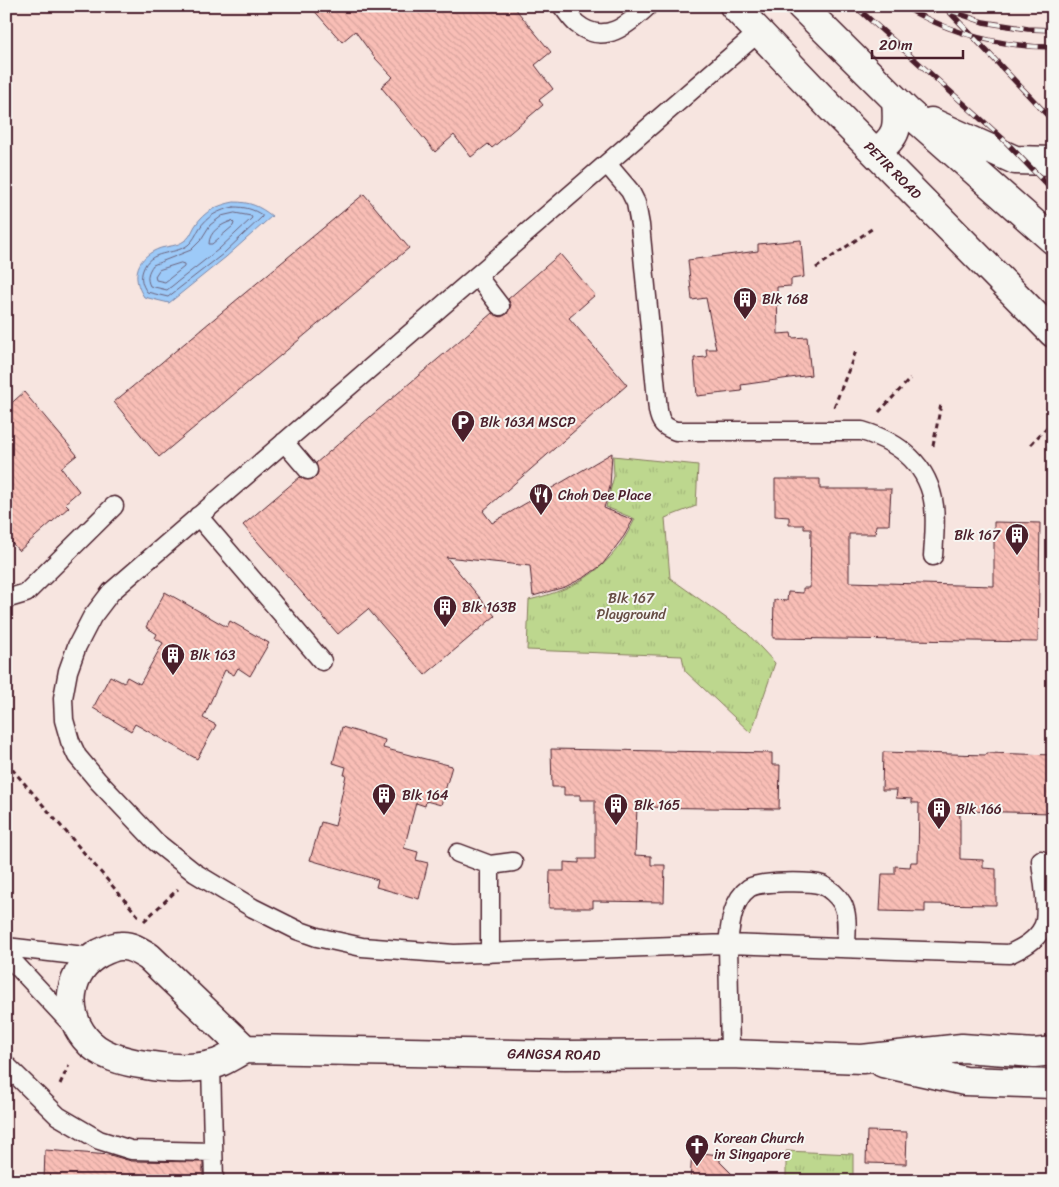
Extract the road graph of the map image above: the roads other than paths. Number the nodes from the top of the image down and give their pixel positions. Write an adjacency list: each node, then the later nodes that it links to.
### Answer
1 (562, 6): 2 (lane)
2 (648, 6)
3 (734, 6): 5 (street, PETIR ROAD)
4 (801, 6): 6 (street)
5 (759, 32): 7 (street, PETIR ROAD); 9 (lane)
6 (902, 106): 7 (street); 8 (street); 10 (street)
7 (875, 152): 13 (street, PETIR ROAD)
8 (1053, 161)
9 (607, 164): 11 (lane); 18 (lane)
10 (1053, 240)
11 (477, 276): 12 (lane); 14 (lane)
12 (500, 306)
13 (1049, 321)
14 (284, 442): 15 (lane); 17 (lane)
15 (308, 470)
16 (114, 506): 19 (lane)
17 (198, 516): 20 (lane); 28 (lane)
18 (933, 556)
19 (6, 599)
20 (322, 661)
21 (458, 852): 24 (lane)
22 (1041, 860): 27 (lane)
23 (513, 862): 24 (lane)
24 (490, 865): 28 (lane)
25 (728, 944): 27 (lane); 27 (lane); 28 (lane); 34 (lane)
26 (6, 947): 30 (lane)
27 (846, 948)
28 (490, 953)
29 (6, 954): 31 (lane)
30 (93, 957): 31 (street, GANGSA ROAD); 32 (street, GANGSA ROAD)
31 (85, 1038): 37 (street, GANGSA ROAD)
32 (245, 1049): 34 (street, GANGSA ROAD); 37 (street, GANGSA ROAD)
33 (1053, 1051): 35 (street, GANGSA ROAD)
34 (730, 1054): 35 (street, GANGSA ROAD)
35 (862, 1059): 38 (street, GANGSA ROAD)
36 (6, 1065): 39 (lane)
37 (210, 1066): 39 (lane)
38 (1053, 1084)
39 (213, 1152): 40 (lane)
40 (214, 1181)

